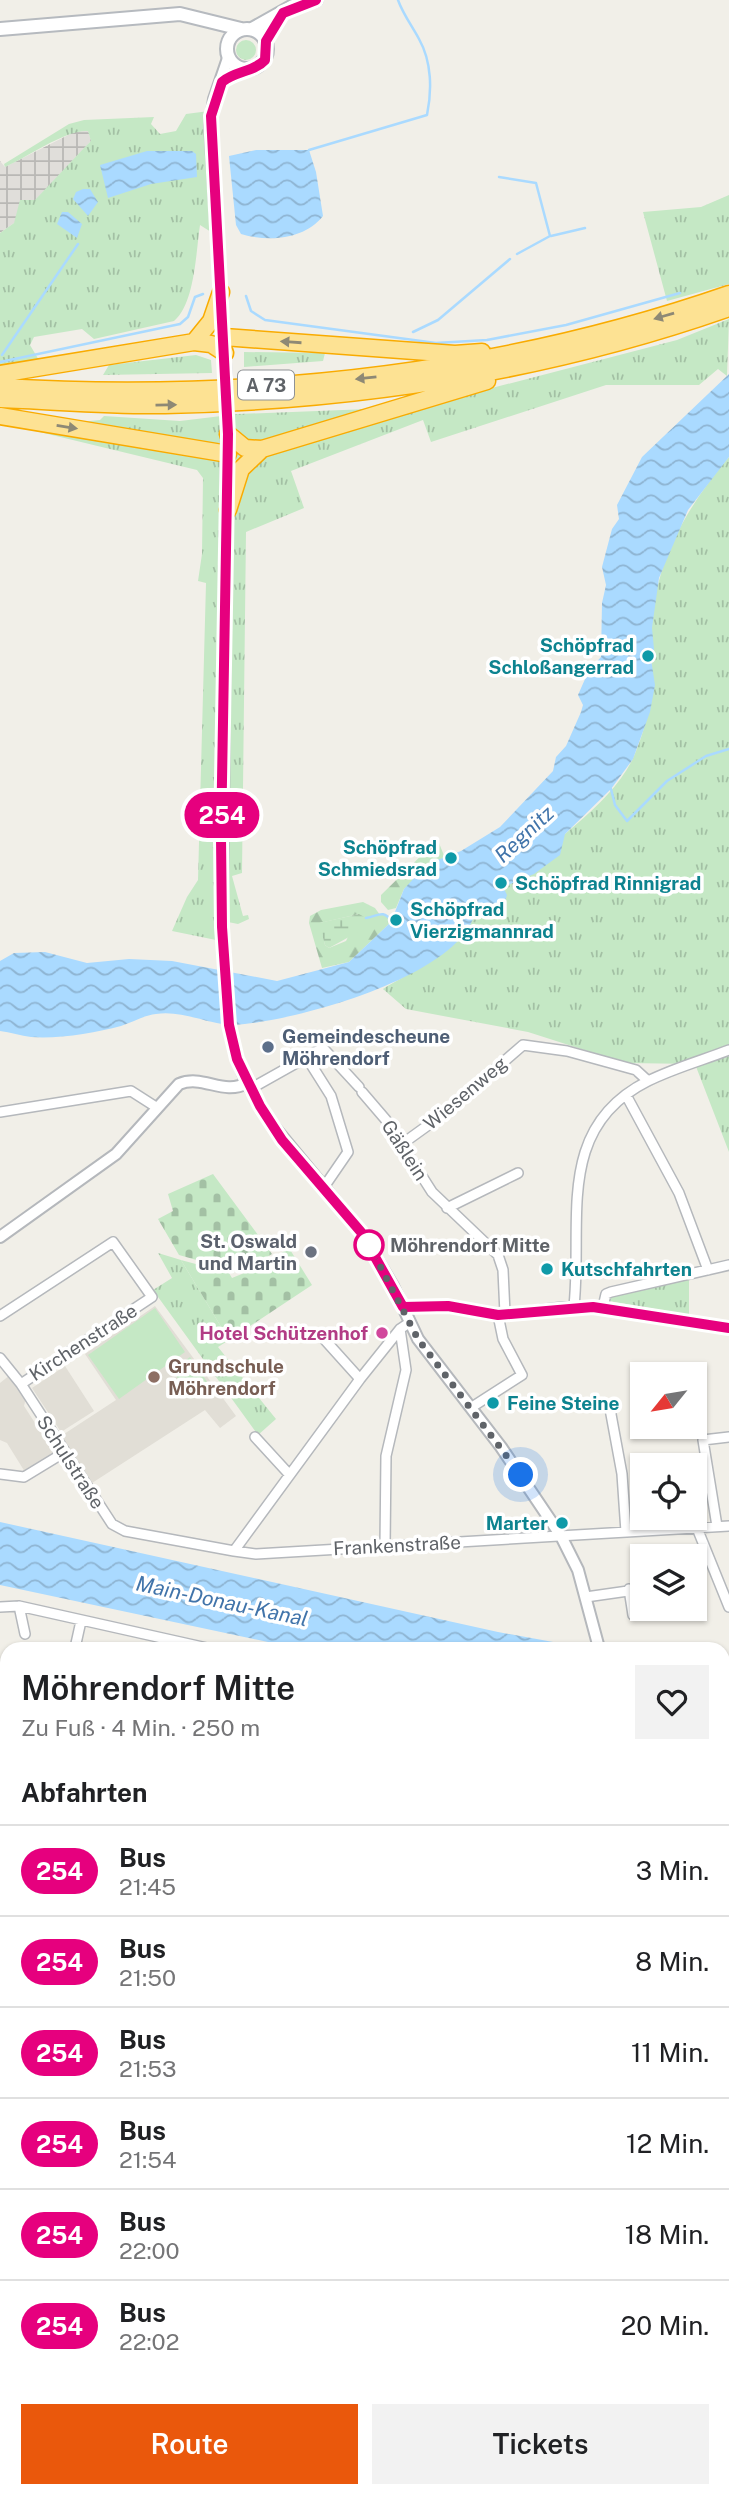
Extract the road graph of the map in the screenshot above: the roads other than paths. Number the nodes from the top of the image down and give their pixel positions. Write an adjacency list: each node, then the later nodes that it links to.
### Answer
1 (316, 0): 2 (main road)
2 (283, 13): 5 (main road); 6 (main road)
3 (208, 23): 4 (main road); 5 (main road); 7 (main road)
4 (0, 29)
5 (246, 29): 6 (main road); 7 (main road)
6 (266, 41): 8 (main road)
7 (228, 51): 8 (main road); 9 (street)
8 (243, 69): 9 (street)
9 (222, 82): 10 (street)
10 (221, 292): 13 (highway); 14 (street)
11 (729, 294): 15 (highway, A 73, one-way to 15)
12 (729, 308): 15 (highway, A 73)
13 (194, 342): 14 (highway); 16 (highway)
14 (224, 345): 15 (highway, one-way to 14); 20 (street, bridge)
15 (533, 358): 17 (highway, A 73, one-way to 17); 18 (highway, A 73, one-way to 15); 21 (highway)
16 (0, 374)
17 (0, 387)
18 (0, 399)
19 (0, 416): 22 (highway, one-way to 22)
20 (228, 434): 21 (highway); 22 (street)
21 (262, 449): 23 (highway)
22 (228, 454): 23 (street)
23 (228, 510): 27 (street)
24 (729, 1050): 26 (street)
25 (307, 1058): 27 (street); 31 (street, Gäßlein); 33 (street)
26 (648, 1081): 28 (street); 31 (street, Wiesenweg)
27 (248, 1086): 29 (street); 33 (street)
28 (626, 1095): 37 (street); 38 (street)
29 (156, 1107): 30 (street); 35 (street)
30 (0, 1112)
31 (402, 1144): 34 (street, Gäßlein)
32 (517, 1172): 34 (street)
33 (324, 1187): 39 (street)
34 (447, 1208): 41 (street, Gäßlein)
35 (0, 1237)
36 (729, 1265): 37 (street)
37 (708, 1270): 40 (street)
38 (574, 1306): 40 (street); 41 (street)
39 (403, 1307): 41 (street); 43 (street)
40 (603, 1307): 44 (street)
41 (502, 1314): 49 (street, Gäßlein)
42 (0, 1316): 48 (street, Kirchenstraße)
43 (404, 1326): 47 (street); 49 (street); 63 (street)
44 (729, 1328)
45 (324, 1339): 47 (street)
46 (0, 1358): 48 (street, Schulstraße)
47 (360, 1379): 54 (street)
48 (21, 1384): 53 (street, Schulstraße)
49 (472, 1407): 62 (street)
50 (610, 1409): 61 (street)
51 (255, 1437): 54 (street)
52 (729, 1437): 56 (street)
53 (65, 1452): 55 (street); 64 (street, Schulstraße)
54 (288, 1473): 64 (street)
55 (0, 1474)
56 (717, 1526): 57 (street, Frankenstraße); 58 (street, Frankenstraße)
57 (729, 1526)
58 (707, 1527)
59 (662, 1530): 61 (street, Frankenstraße)
60 (698, 1530): 70 (street)
61 (626, 1532): 62 (street, Frankenstraße)
62 (561, 1536): 63 (street, Frankenstraße); 67 (street)
63 (385, 1546): 64 (street, Frankenstraße)
64 (234, 1551)
65 (629, 1589): 66 (street); 67 (street)
66 (630, 1596)
67 (586, 1597): 75 (street)
68 (19, 1606): 69 (street); 71 (street); 72 (street)
69 (0, 1607)
70 (729, 1607)
71 (81, 1621): 73 (street); 74 (street)
72 (26, 1634)
73 (76, 1642)
74 (179, 1642)
75 (598, 1642)

